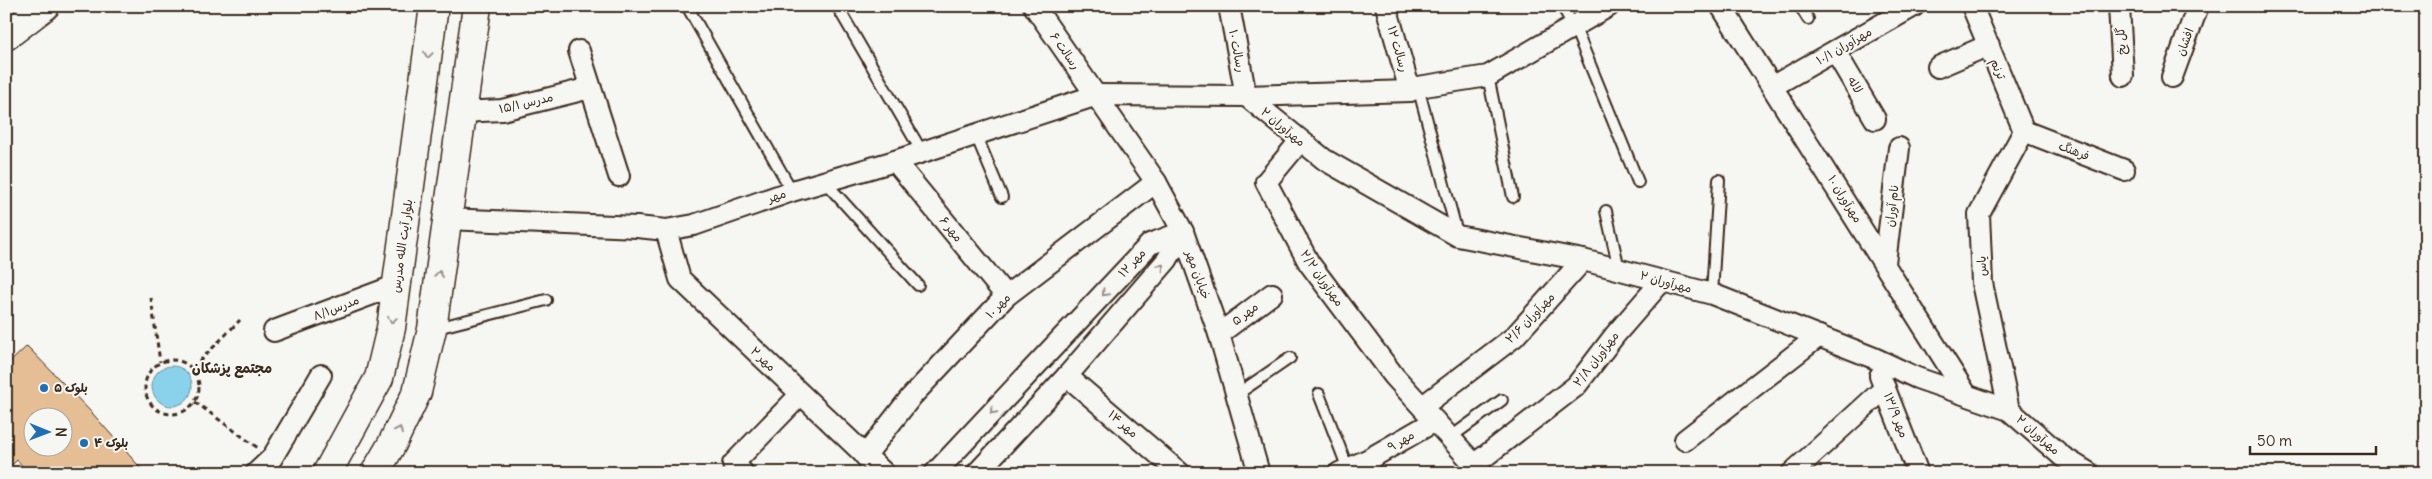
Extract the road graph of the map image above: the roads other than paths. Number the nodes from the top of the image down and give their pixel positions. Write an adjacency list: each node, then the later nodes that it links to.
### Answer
1 (46, 6): 20 (main road)
2 (415, 6): 40 (main road)
3 (434, 6): 40 (main road, بلوار آیت الله مدرس, one-way to 40)
4 (477, 6): 33 (main road)
5 (687, 6): 48 (lane)
6 (836, 6): 39 (lane)
7 (1034, 6): 31 (street, رسالت ۶)
8 (1229, 6): 32 (street, رسالت ۱۰)
9 (1386, 6): 30 (street, رسالت ۱۲)
10 (1562, 6): 19 (lane)
11 (1609, 6): 19 (street, مهر)
12 (1721, 6): 28 (street, مهرآوران ۱۰)
13 (1800, 6): 18 (lane)
14 (1914, 6): 22 (street, مهرآوران ۱۰/۱)
15 (1972, 6): 21 (street, ترنم)
16 (2120, 6): 26 (street, گل یخ)
17 (2198, 6): 27 (street, افشان)
18 (1808, 19)
19 (1575, 28): 25 (street, مهر); 47 (lane)
20 (6, 36)
21 (1988, 45): 24 (street); 35 (street, ترنم)
22 (1835, 51): 28 (street, مهرآوران ۱۰/۱); 34 (street, لاله)
23 (579, 52): 29 (street)
24 (1938, 67)
25 (1488, 76): 30 (street, مهر); 50 (lane)
26 (2123, 76)
27 (2172, 77)
28 (1773, 86): 57 (street, مهرآوران ۱۰)
29 (590, 88): 33 (street, مدرس ۱۵/۱); 43 (street)
30 (1414, 89): 32 (street, مهر); 55 (lane)
31 (1097, 96): 32 (street, مهر); 36 (street, مهر); 46 (street, خیابان مهر)
32 (1246, 96): 37 (street, مهرآوران ۲)
33 (461, 112): 52 (main road)
34 (1875, 119)
35 (2024, 132): 42 (street, فرهنگ); 80 (street, یاس)
36 (976, 135): 39 (street, مهر); 49 (lane)
37 (1300, 141): 55 (street, مهرآوران ۲); 81 (street, مهرآوران ۲/۲)
38 (1899, 148): 57 (street, نام آوران)
39 (922, 152): 41 (street, مهر)
40 (414, 155): 60 (main road, بلوار آیت الله مدرس)
41 (895, 161): 45 (street, مهر); 64 (street, مهر ۶)
42 (2124, 170)
43 (620, 176)
44 (1719, 180): 63 (lane)
45 (824, 182): 48 (street, مهر); 61 (lane)
46 (1156, 182): 54 (street, خیابان مهر); 64 (street, مهر ۱۰)
47 (1638, 182)
48 (792, 191): 53 (street, مهر)
49 (1002, 197)
50 (1513, 197)
51 (1606, 211): 58 (lane)
52 (448, 219): 53 (street, مهر); 66 (main road, one-way to 52)
53 (666, 230): 77 (street, مهر ۲)
54 (1183, 232): 68 (street, خیابان مهر); 73 (street, مهر ۱۲, one-way to 54); 91 (street, مهر ۱۲, one-way to 91)
55 (1458, 236): 56 (street, مهرآوران ۲)
56 (1583, 260): 58 (street, مهرآوران ۲); 81 (street, مهرآوران ۲/۶)
57 (1884, 263): 76 (street, مهرآوران ۱۰)
58 (1619, 269): 59 (street, مهرآوران ۲)
59 (1661, 282): 63 (street, مهرآوران ۲); 87 (street, مهرآوران ۲/۸)
60 (397, 285): 67 (street, مدرس۸/۱); 93 (main road, بلوار آیت الله مدرس, one-way to 93)
61 (918, 285)
62 (1272, 294): 68 (street, مهر ۵)
63 (1712, 294): 69 (street, مهرآوران ۲)
64 (1006, 296): 84 (street, مهر ۱۰)
65 (546, 300): 66 (lane)
66 (432, 329): 94 (main road, one-way to 66)
67 (274, 331)
68 (1219, 334): 78 (street, خیابان مهر)
69 (1819, 336): 71 (street, مهرآوران ۲); 83 (street)
70 (1290, 358): 78 (lane)
71 (1874, 358): 74 (street, مهر ۱۳/۹); 76 (street, مهرآوران ۲)
72 (321, 375): 85 (street)
73 (1067, 376): 88 (street, مهر ۱۲); 97 (street, مهر ۱۴)
74 (1885, 388): 90 (street); 99 (street, مهر ۱۳/۹)
75 (1319, 394): 89 (lane)
76 (1966, 394): 80 (street, مهرآوران ۲)
77 (800, 395): 84 (street, مهر ۲); 95 (street)
78 (1236, 395): 98 (street, خیابان مهر)
79 (1502, 400): 82 (lane)
80 (2009, 410): 100 (street, مهرآوران ۲)
81 (1429, 413): 82 (street); 86 (street, مهر ۹)
82 (1451, 437): 87 (street)
83 (1685, 440)
84 (866, 456): 96 (street, مهر ۲)
85 (277, 466): 92 (street)
86 (1372, 466): 89 (street, مهر ۹)
87 (1478, 468)
88 (983, 471)
89 (1344, 471)
90 (1796, 471)
91 (937, 472)
92 (256, 473)
93 (326, 473)
94 (375, 473)
95 (743, 473)
96 (884, 473)
97 (1180, 473)
98 (1258, 473)
99 (1918, 473)
100 (2089, 473)

